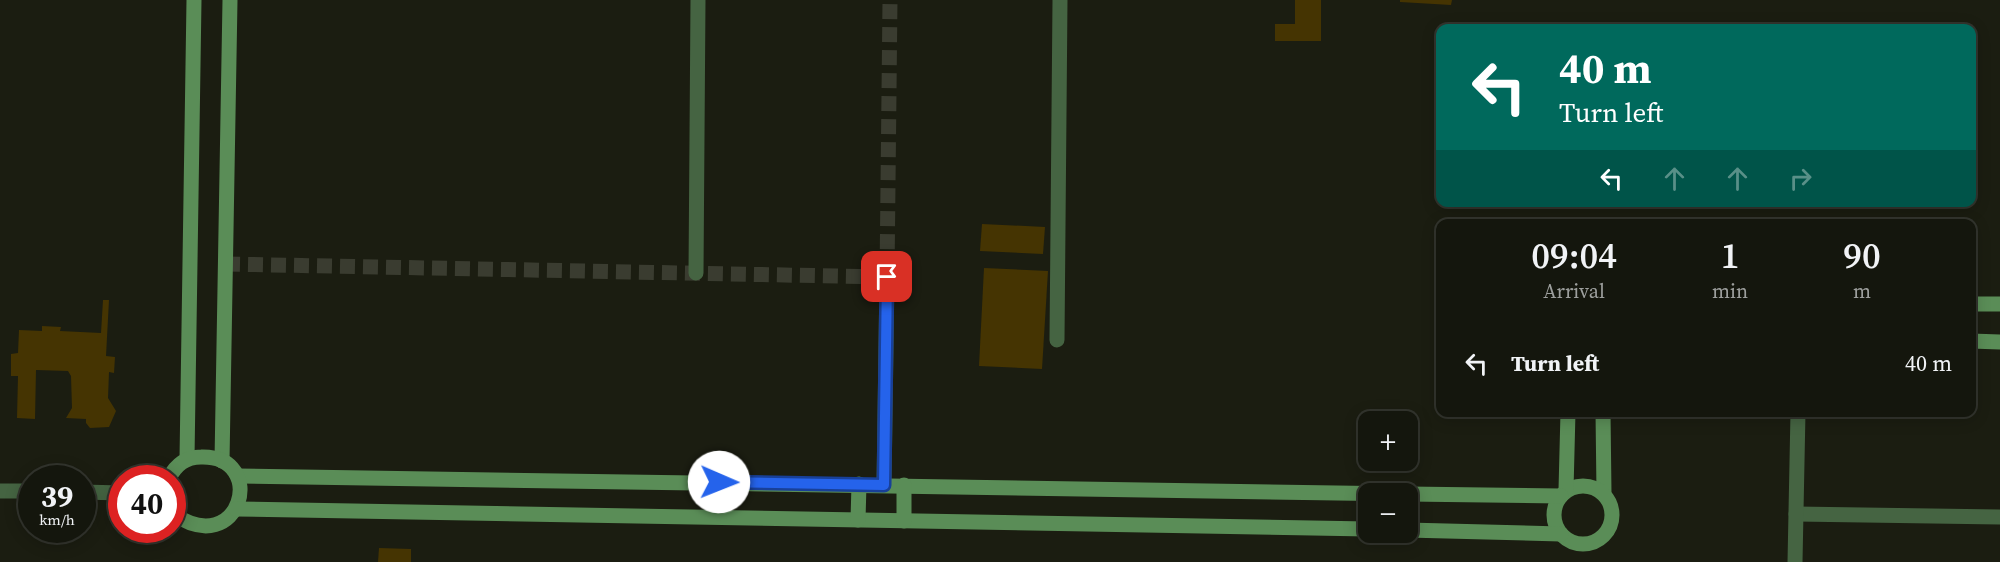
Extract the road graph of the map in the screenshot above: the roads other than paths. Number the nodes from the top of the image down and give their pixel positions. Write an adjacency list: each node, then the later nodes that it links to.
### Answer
1 (194, 0): 15 (street)
2 (230, 0): 16 (street)
3 (698, 0): 5 (street)
4 (1060, 0): 9 (street)
5 (696, 273)
6 (887, 277): 20 (street)
7 (1976, 304): 8 (street)
8 (2000, 304)
9 (1057, 340)
10 (1976, 341): 11 (street)
11 (2000, 342)
12 (1568, 417): 25 (street)
13 (1604, 417): 26 (street)
14 (1798, 417): 29 (street)
15 (188, 459): 16 (street); 17 (street)
16 (222, 460): 18 (street)
17 (179, 465)
18 (238, 476): 19 (street); 28 (street)
19 (859, 484): 20 (street); 31 (street)
20 (884, 485): 21 (street)
21 (904, 485): 24 (street); 32 (street)
22 (0, 491): 23 (street)
23 (18, 491)
24 (1358, 493)
25 (1563, 493): 26 (street); 27 (street); 36 (street)
26 (1604, 493): 36 (street)
27 (1418, 494)
28 (236, 509): 31 (street); 33 (street)
29 (1796, 514): 30 (street); 37 (street)
30 (2000, 517)
31 (858, 520): 32 (street)
32 (904, 521): 34 (street)
33 (186, 523)
34 (1358, 529)
35 (1418, 530): 36 (street)
36 (1561, 534)
37 (1795, 562)

